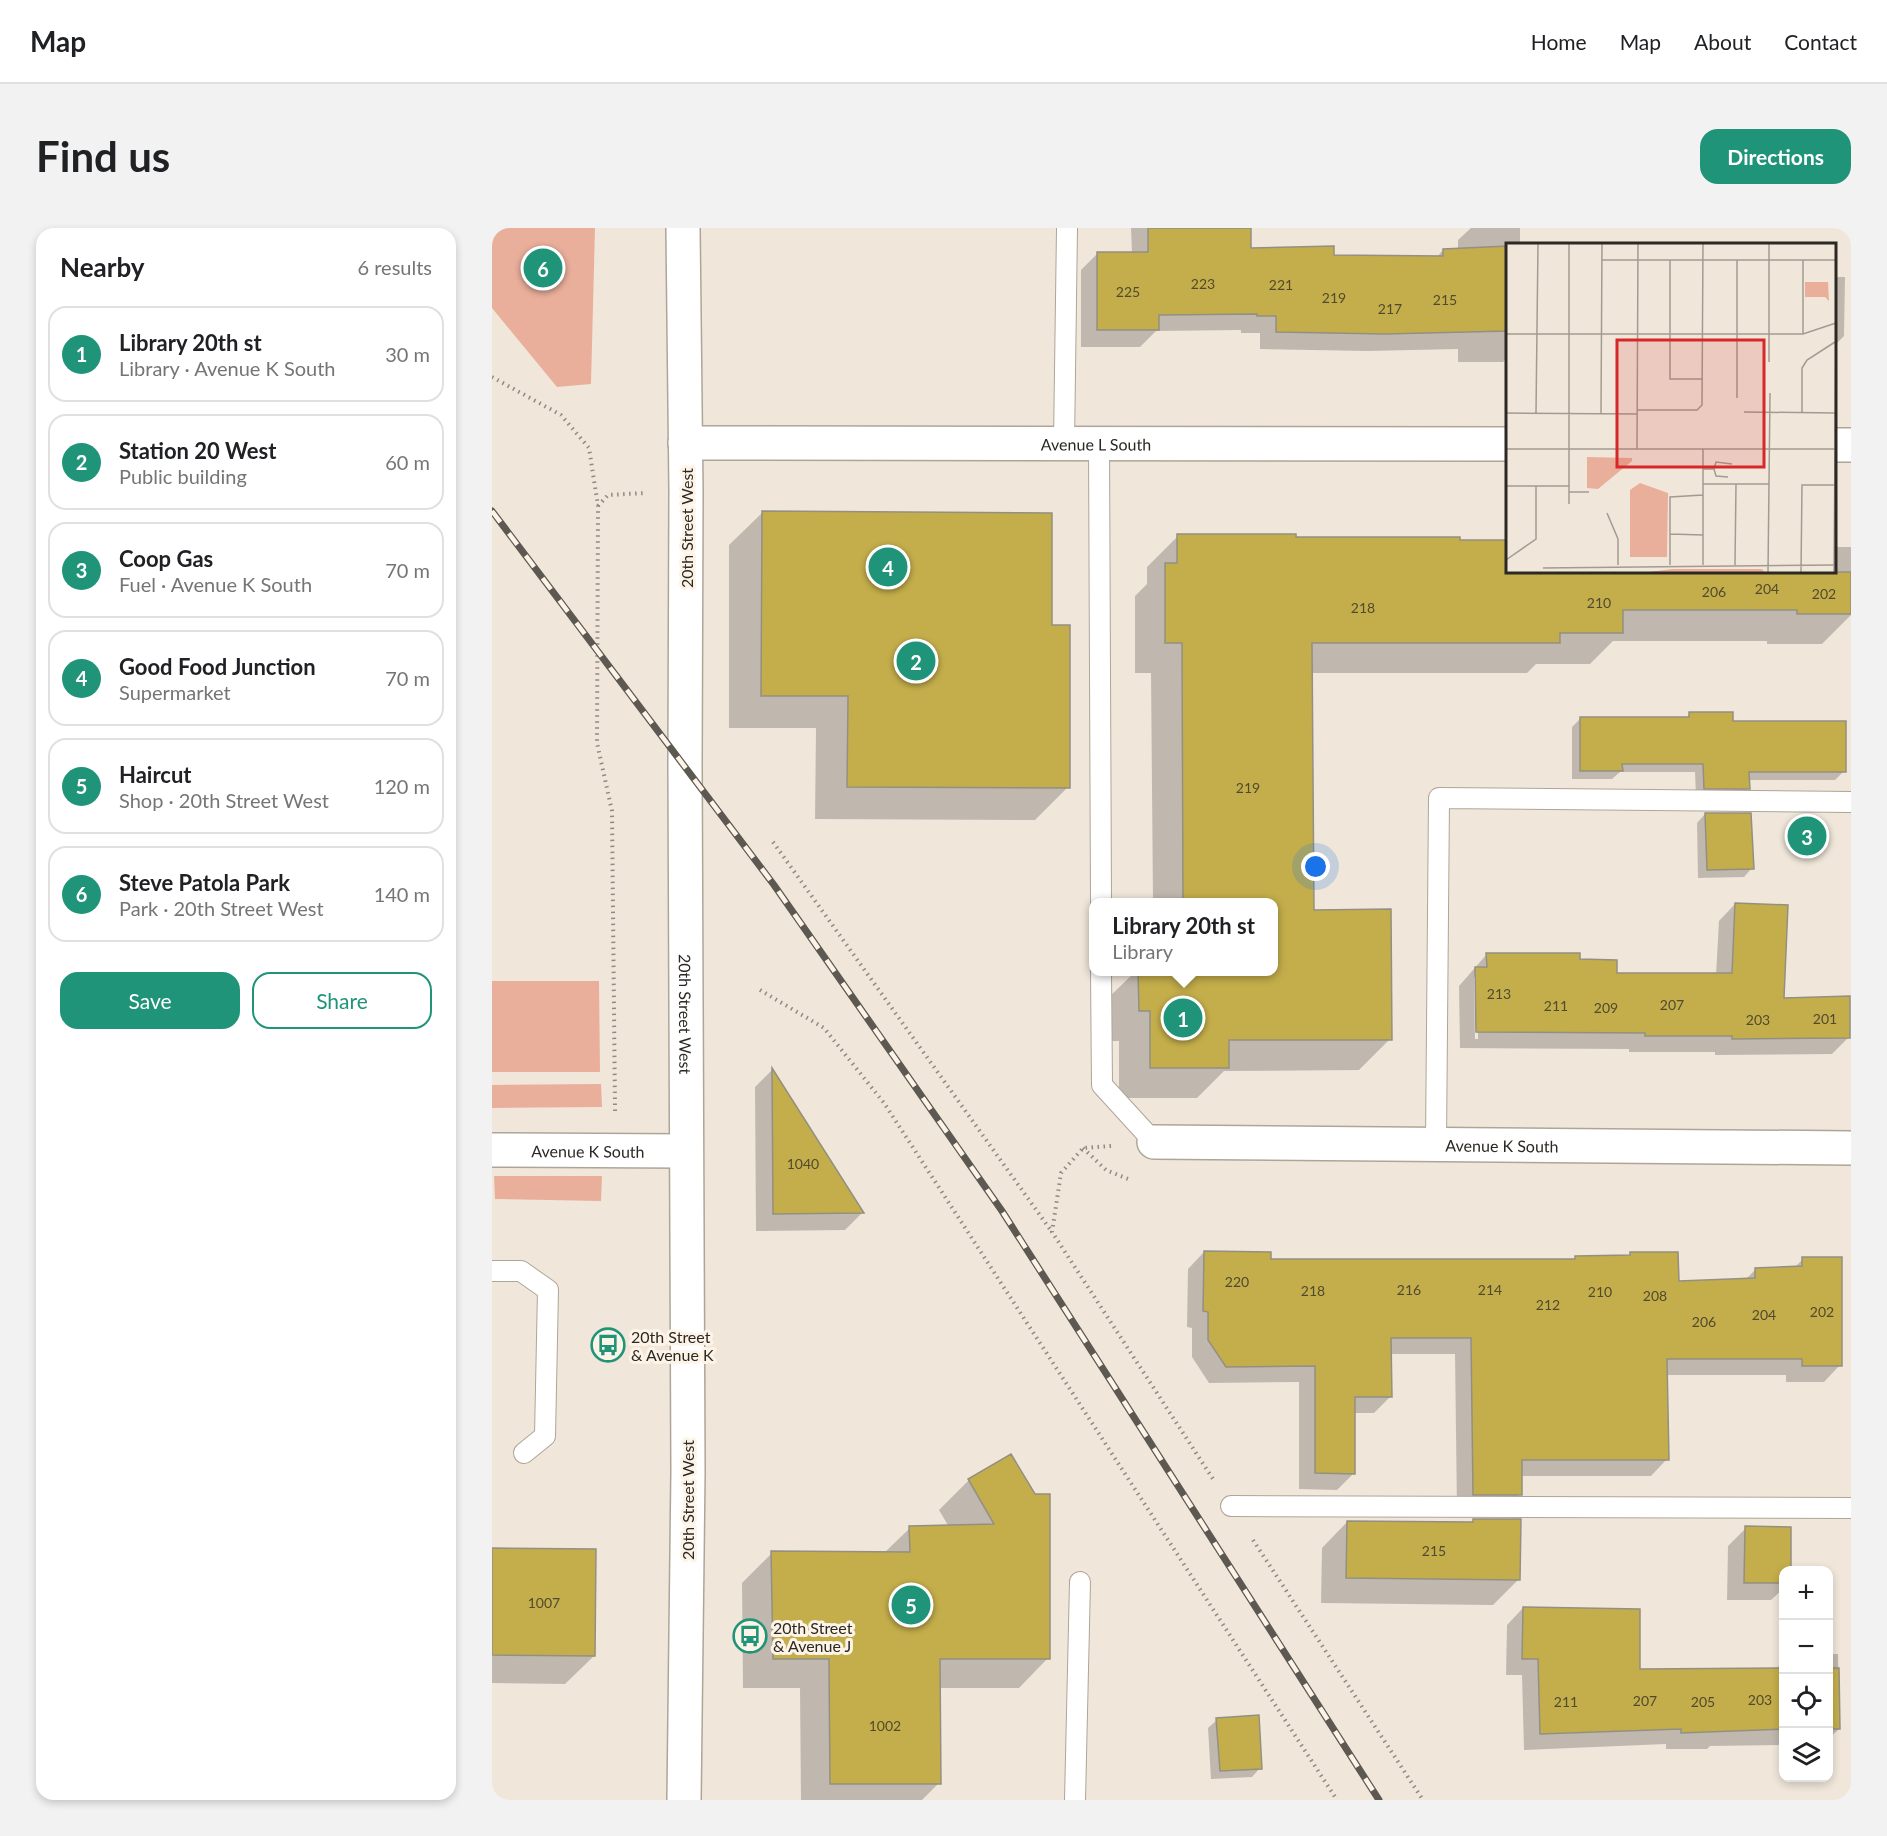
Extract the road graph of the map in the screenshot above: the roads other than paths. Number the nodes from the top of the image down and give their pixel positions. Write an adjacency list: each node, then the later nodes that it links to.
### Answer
1 (683, 228): 3 (street, 20th Street West)
2 (1067, 228): 4 (lane)
3 (686, 443): 4 (street, Avenue L South); 14 (street, 20th Street West)
4 (1064, 443): 5 (street, Avenue L South)
5 (1099, 443): 6 (street, Avenue L South); 8 (lane)
6 (1506, 444)
7 (1851, 802): 11 (lane)
8 (1101, 898)
9 (1101, 976): 10 (lane)
10 (1154, 1142): 11 (street, Avenue K South)
11 (1436, 1143): 12 (street, Avenue K South)
12 (1851, 1148)
13 (492, 1150): 14 (street, Avenue K South)
14 (686, 1151): 20 (street, 20th Street West)
15 (492, 1270): 16 (lane)
16 (524, 1453)
17 (1231, 1506): 18 (lane)
18 (1851, 1508)
19 (1080, 1582): 21 (lane)
20 (684, 1800)
21 (1076, 1800)

